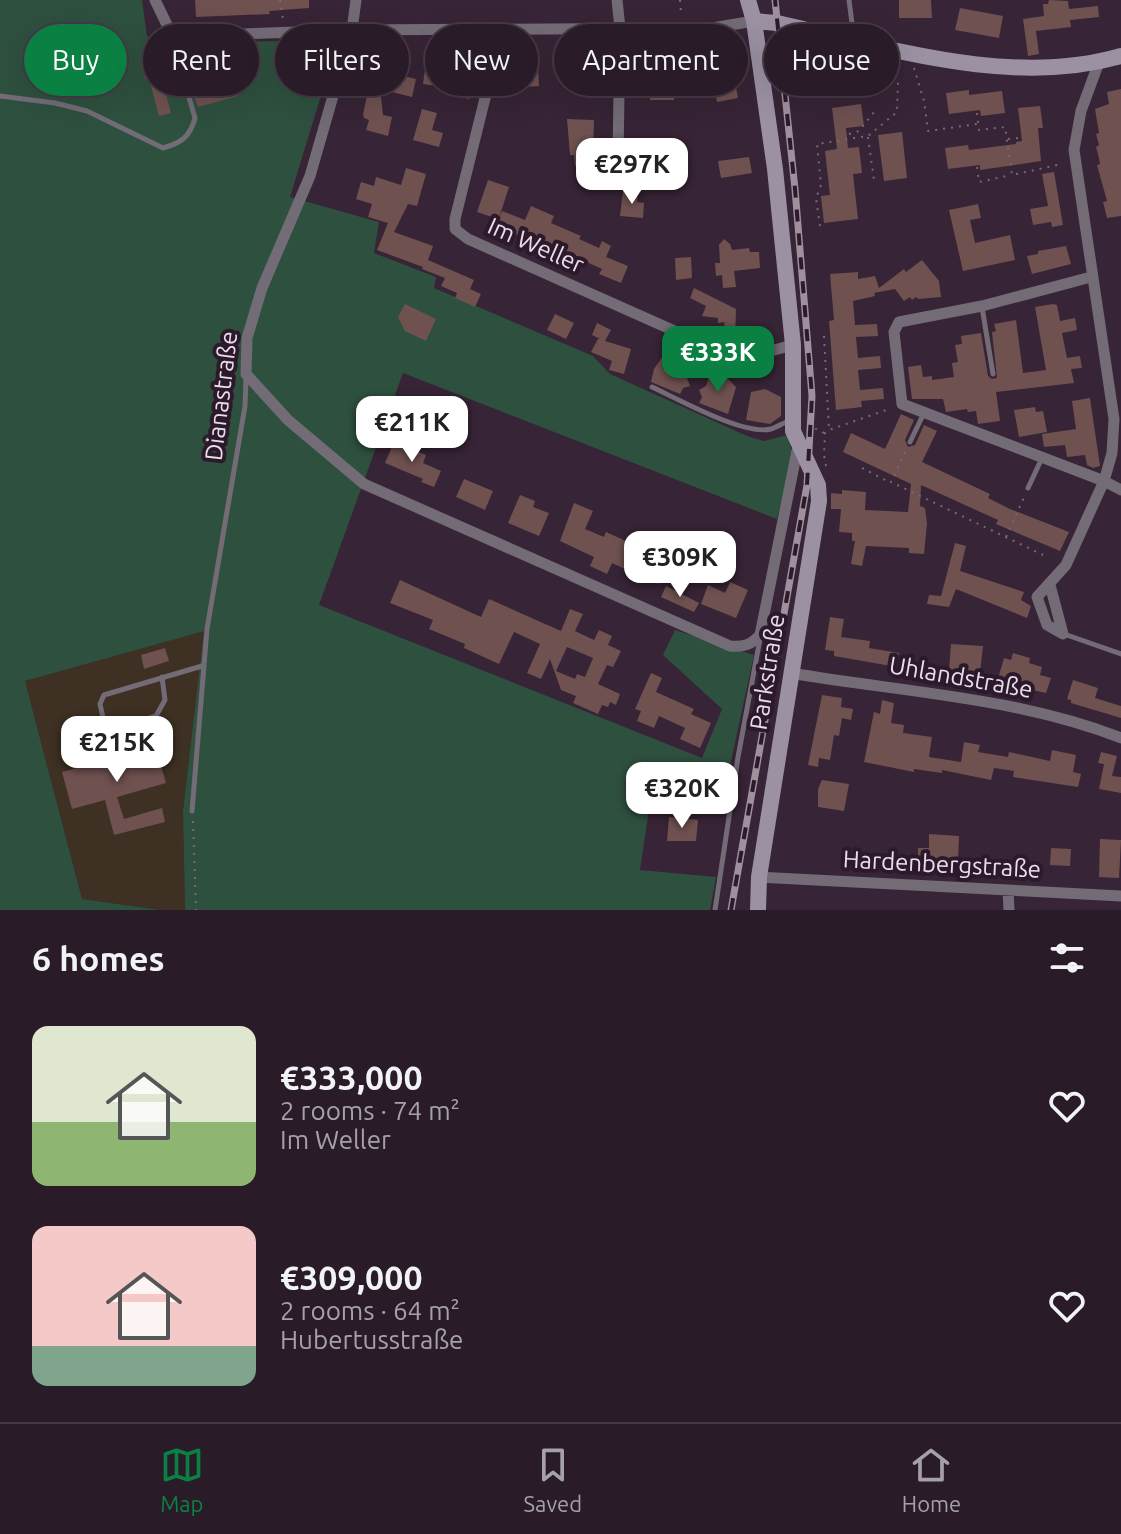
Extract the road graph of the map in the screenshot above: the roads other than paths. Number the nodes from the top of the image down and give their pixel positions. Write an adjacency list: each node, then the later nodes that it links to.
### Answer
1 (155, 0): 7 (street)
2 (356, 0): 8 (street, Dianastraße)
3 (617, 0): 9 (street)
4 (748, 0): 6 (street, Parkstraße)
5 (849, 0): 12 (lane)
6 (754, 21): 10 (street); 11 (street); 24 (street, Parkstraße)
7 (167, 24)
8 (353, 24)
9 (620, 24)
10 (736, 24)
11 (782, 24)
12 (852, 24)
13 (899, 49): 15 (street)
14 (1121, 56): 15 (street)
15 (1099, 62): 22 (street)
16 (0, 96): 17 (lane)
17 (189, 96)
18 (333, 96): 25 (street, Dianastraße)
19 (486, 96): 24 (street, Im Weller)
20 (619, 96): 21 (street)
21 (618, 158)
22 (1091, 277): 23 (street); 33 (street)
23 (982, 306): 26 (lane); 28 (street)
24 (793, 345): 29 (street, Parkstraße)
25 (246, 374): 37 (street); 39 (lane, Dianastraße)
26 (993, 374)
27 (652, 387): 29 (lane)
28 (924, 412): 30 (lane); 32 (street)
29 (794, 420): 31 (street, Parkstraße)
30 (910, 442)
31 (798, 446): 37 (street, Parkstraße); 40 (street, Parkstraße)
32 (1043, 457): 33 (street); 34 (lane)
33 (1104, 481): 35 (street); 36 (street)
34 (1028, 488)
35 (1121, 490)
36 (1063, 634): 38 (lane)
37 (760, 635): 47 (lane)
38 (1121, 654)
39 (202, 666): 41 (lane); 43 (lane, Dianastraße)
40 (791, 673): 42 (street, Uhlandstraße); 44 (street, Parkstraße)
41 (162, 677): 41 (lane)
42 (1121, 738)
43 (192, 811)
44 (759, 877): 45 (street, Hardenbergstraße); 48 (street, Parkstraße)
45 (1008, 890): 46 (street, Hardenbergstraße); 49 (street)
46 (1121, 896)
47 (715, 910)
48 (758, 910)
49 (1009, 910)

